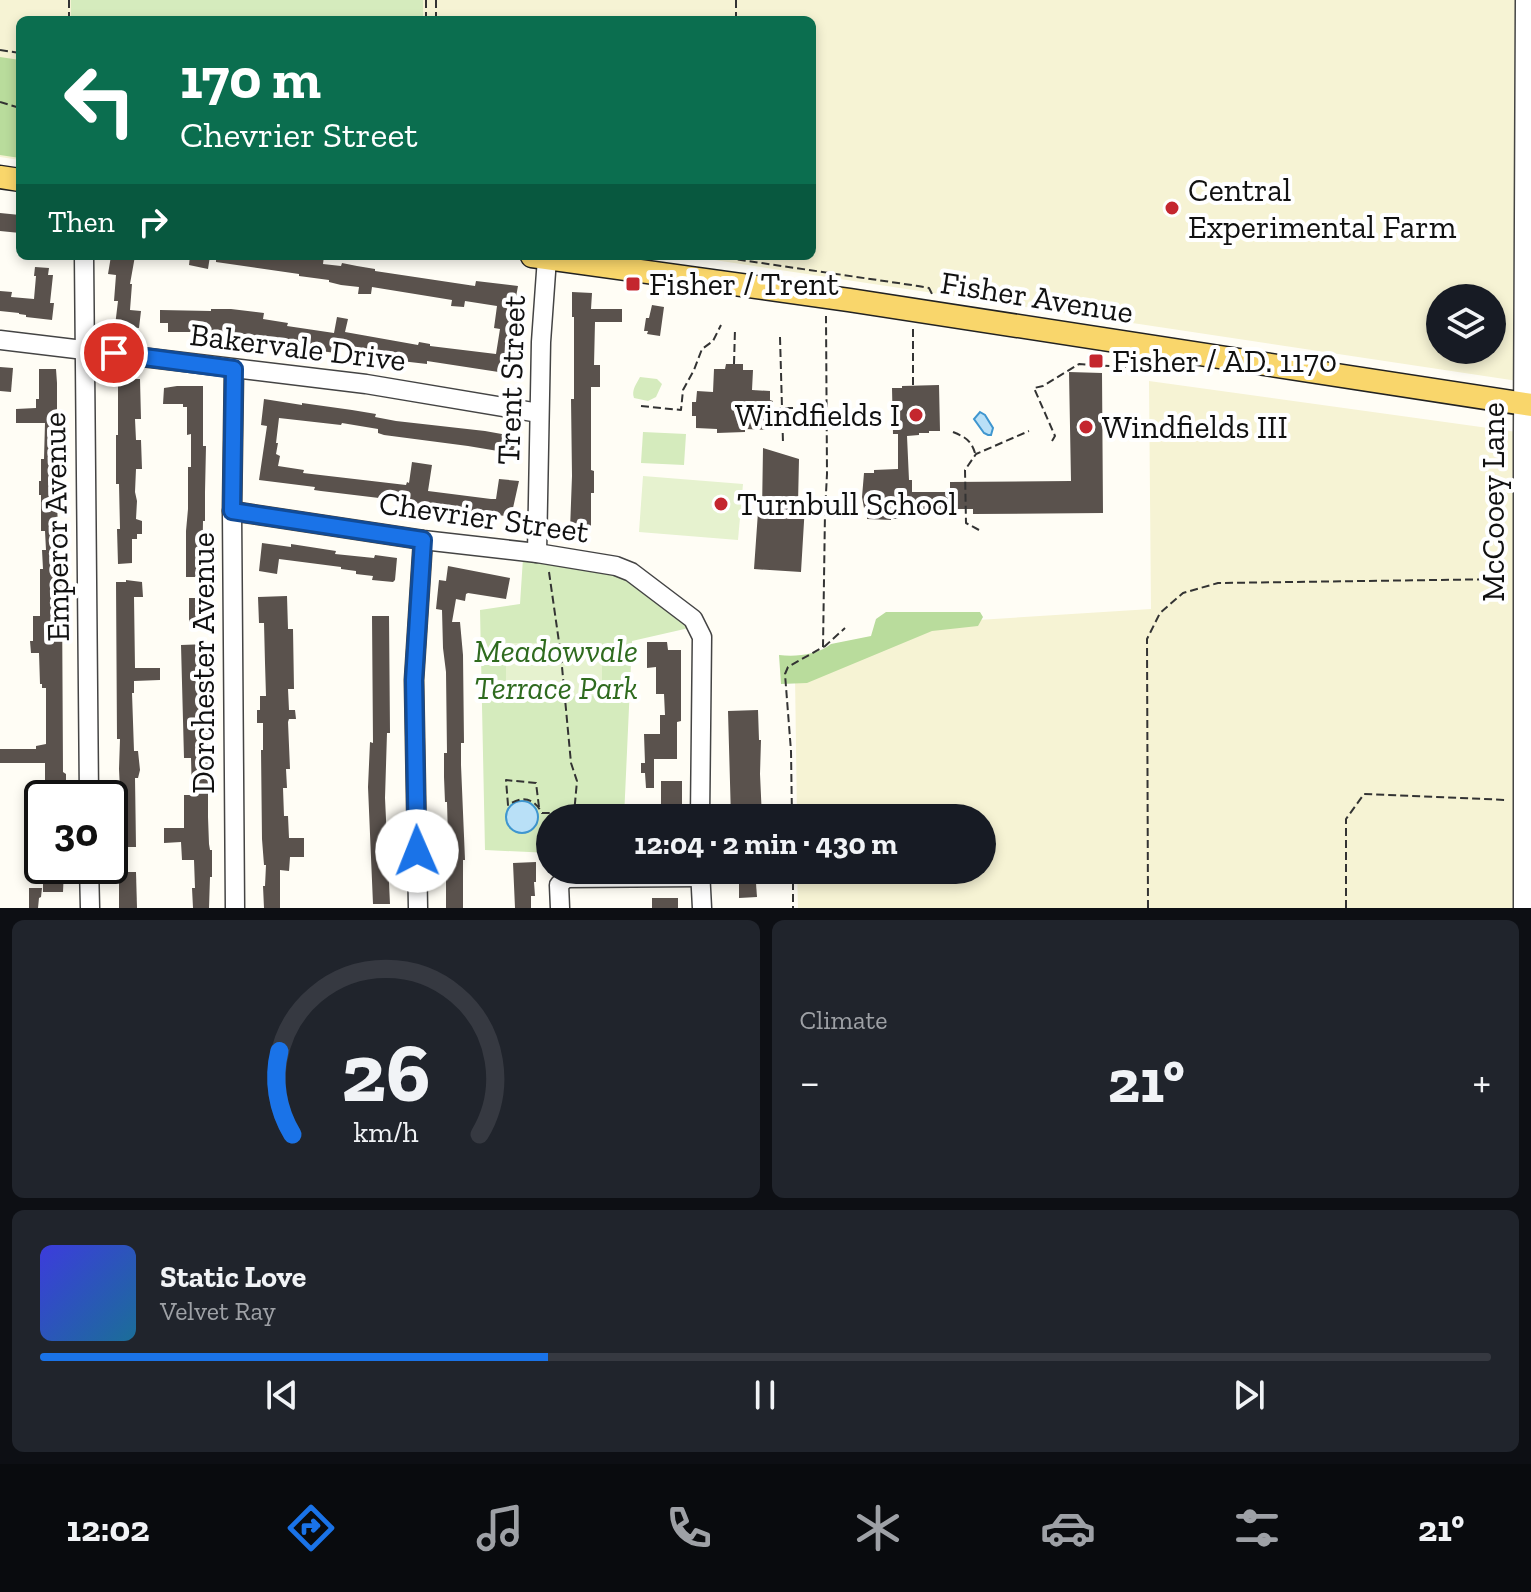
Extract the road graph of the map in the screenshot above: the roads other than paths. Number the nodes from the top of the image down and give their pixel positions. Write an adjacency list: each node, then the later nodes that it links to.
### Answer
1 (1525, 0): 8 (street, McCooey Lane)
2 (84, 260): 6 (street, Emperor Avenue)
3 (539, 260): 9 (street, Trent Street)
4 (561, 260): 8 (main road, Fisher Avenue)
5 (0, 340): 6 (street, Bakervale Drive)
6 (84, 349): 7 (street, Bakervale Drive); 13 (street, Emperor Avenue)
7 (234, 369): 9 (street, Bakervale Drive); 10 (street, Dorchester Avenue)
8 (1527, 405): 23 (street, McCooey Lane)
9 (539, 413): 12 (street, Trent Street)
10 (232, 511): 11 (street, Chevrier Street); 19 (street, Dorchester Avenue)
11 (423, 540): 12 (street, Chevrier Street); 20 (street)
12 (542, 554): 14 (street, Chevrier Street)
13 (89, 780)
14 (700, 804)
15 (89, 884): 18 (street)
16 (560, 884): 21 (street)
17 (701, 884): 22 (street)
18 (90, 908)
19 (235, 908)
20 (418, 908)
21 (560, 908)
22 (702, 908)
23 (1523, 908)

